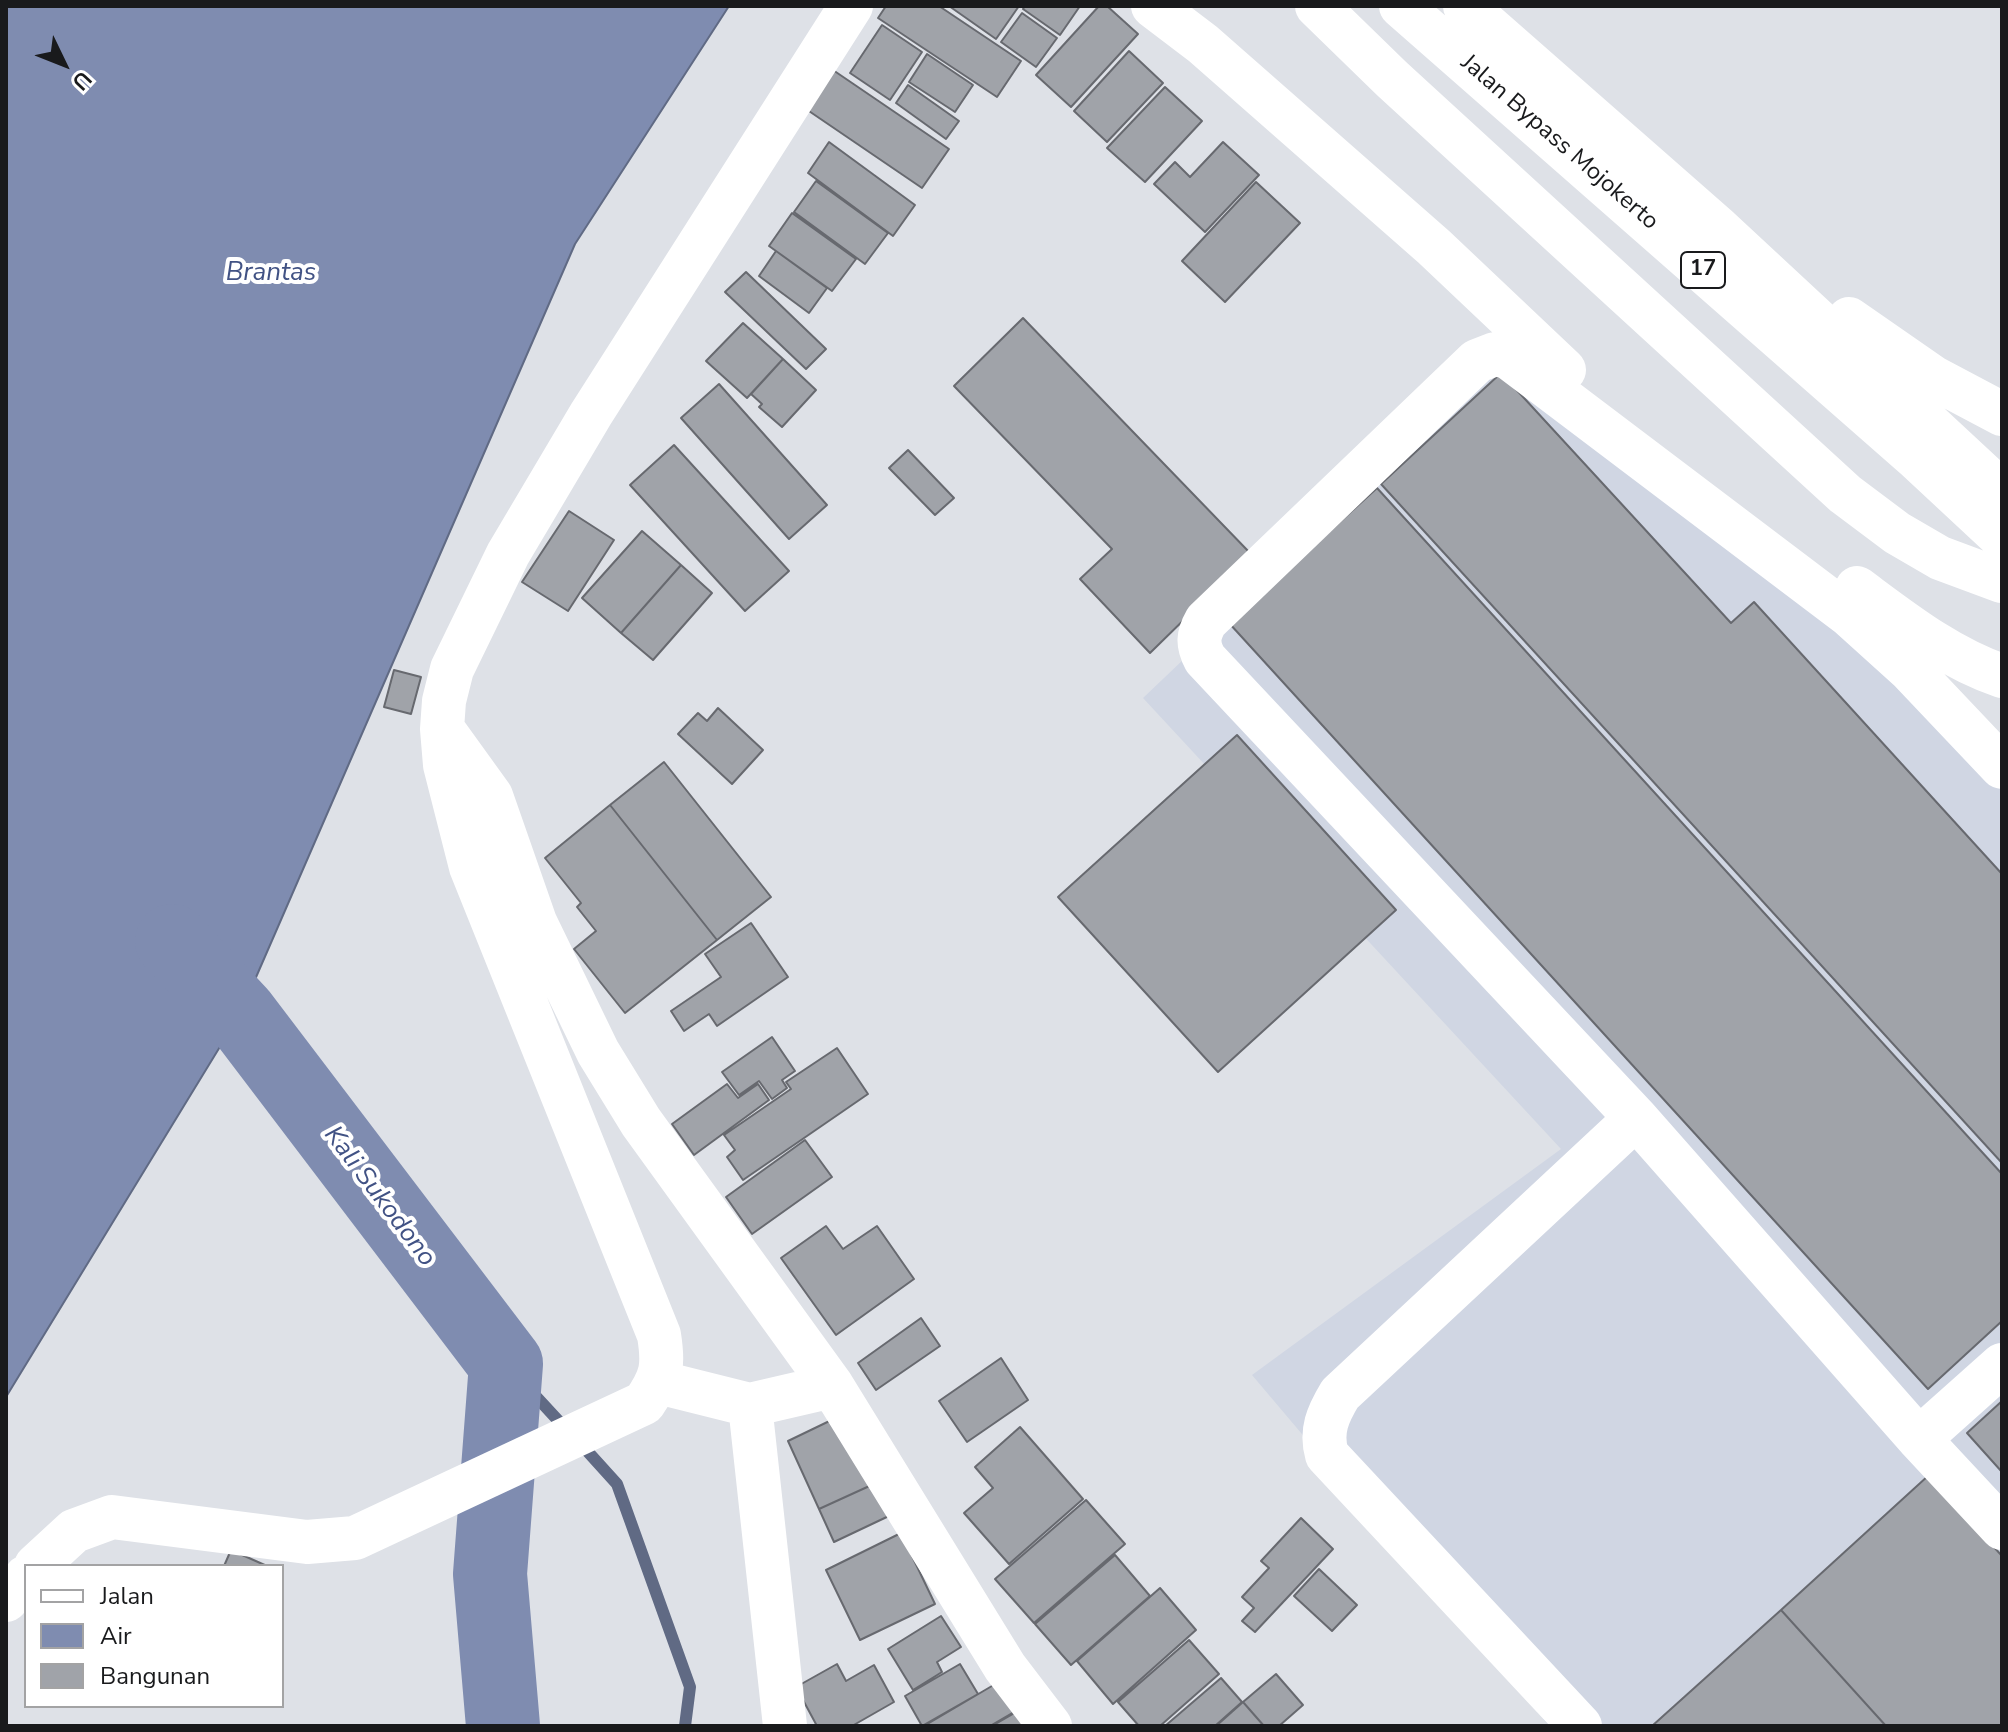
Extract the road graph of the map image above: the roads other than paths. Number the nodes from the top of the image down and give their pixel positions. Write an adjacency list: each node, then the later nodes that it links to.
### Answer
1 (851, 6): 12 (main road)
2 (1153, 6): 11 (main road)
3 (1317, 6): 10 (main road)
4 (1401, 6): 9 (main road, Jalan Bypass Mojokerto / 17)
5 (1465, 6): 6 (main road, Jalan Bypass Mojokerto / 17)
6 (1719, 229): 7 (main road); 8 (main road, Jalan Bypass Mojokerto / 17)
7 (2002, 414)
8 (2002, 492)
9 (2002, 538)
10 (2002, 581)
11 (2002, 676)
12 (442, 729): 16 (main road); 17 (main road)
13 (2002, 767): 14 (main road)
14 (1636, 1118): 19 (main road); 24 (main road)
15 (2002, 1365): 19 (main road)
16 (658, 1382): 18 (main road); 21 (main road)
17 (832, 1386): 18 (main road); 23 (main road)
18 (750, 1405): 22 (main road)
19 (1919, 1439): 20 (main road)
20 (2002, 1528)
21 (40, 1564)
22 (785, 1726)
23 (1050, 1726)
24 (1580, 1726)

